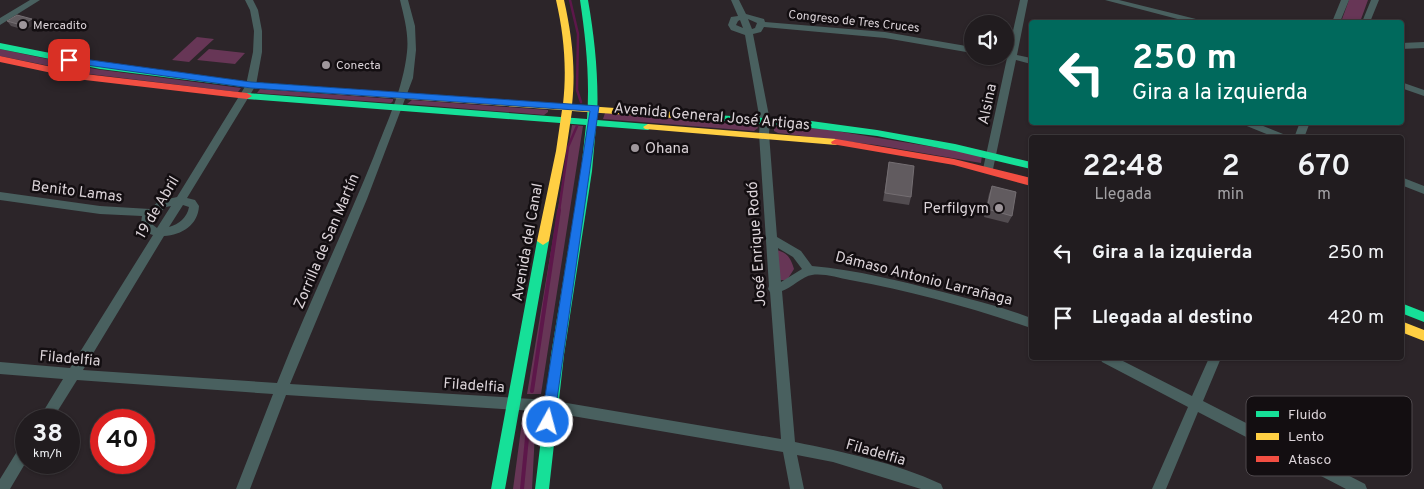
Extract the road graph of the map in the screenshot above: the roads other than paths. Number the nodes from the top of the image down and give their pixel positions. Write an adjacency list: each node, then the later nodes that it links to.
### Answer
1 (36, 0): 15 (street)
2 (249, 0): 27 (street, 19 de Abril)
3 (404, 0): 31 (street, Zorrilla de San Martín)
4 (560, 0): 32 (street, Avenida del Canal)
5 (584, 0): 34 (street)
6 (735, 0): 11 (street, José Enrique Rodó)
7 (1024, 0): 18 (street, Alsina)
8 (1110, 0): 12 (street)
9 (1345, 0): 13 (street)
10 (1375, 0): 14 (street)
11 (743, 16): 16 (street, Congreso de Tres Cruces); 17 (street, José Enrique Rodó); 17 (street)
12 (1189, 20)
13 (1337, 20)
14 (1367, 20)
15 (0, 22)
16 (762, 24): 17 (street); 22 (street, Congreso de Tres Cruces)
17 (748, 33): 37 (street, José Enrique Rodó)
18 (1014, 35)
19 (1424, 45): 21 (street)
20 (0, 46): 27 (street, Avenida General José Artigas)
21 (1404, 46)
22 (964, 49)
23 (1014, 57): 25 (street)
24 (0, 59): 30 (street, Avenida General José Artigas)
25 (1029, 61)
26 (1006, 65): 41 (street, Alsina)
27 (251, 85): 30 (street, 19 de Abril); 31 (street, Avenida General José Artigas)
28 (1404, 86): 29 (street)
29 (1424, 93)
30 (244, 96): 33 (street, Avenida General José Artigas); 48 (street, 19 de Abril)
31 (402, 96): 32 (street, Avenida General José Artigas); 33 (street, Zorrilla de San Martín)
32 (567, 107): 34 (street, Avenida General José Artigas); 35 (street, Avenida del Canal)
33 (398, 108): 35 (street, Avenida General José Artigas); 63 (street, Zorrilla de San Martín)
34 (595, 108): 36 (street); 37 (street, Avenida General José Artigas)
35 (565, 119): 36 (street, Avenida General José Artigas); 65 (street, Avenida del Canal)
36 (593, 121): 39 (street, Avenida General José Artigas); 66 (street)
37 (765, 121): 39 (street, José Enrique Rodó); 41 (street, Avenida General José Artigas)
38 (1251, 125): 40 (street)
39 (764, 134): 43 (street, Avenida General José Artigas); 51 (street, José Enrique Rodó)
40 (1279, 135)
41 (991, 155): 42 (street, Avenida General José Artigas); 43 (street, Alsina)
42 (1029, 165)
43 (988, 169): 44 (street, Avenida General José Artigas)
44 (1029, 181)
45 (1404, 182): 46 (street)
46 (1424, 190)
47 (0, 196): 49 (street, Benito Lamas)
48 (180, 200): 49 (street, Benito Lamas); 50 (street, 19 de Abril); 50 (street)
49 (150, 213): 50 (street)
50 (160, 233): 62 (street, 19 de Abril)
51 (773, 240): 52 (street); 53 (street, José Enrique Rodó)
52 (808, 270): 53 (street); 56 (street, Dámaso Antonio Larrañaga)
53 (774, 289): 69 (street, José Enrique Rodó)
54 (1404, 309): 55 (street)
55 (1424, 317)
56 (1029, 322)
57 (1404, 327): 58 (street)
58 (1424, 336)
59 (1110, 360): 64 (street)
60 (1214, 360): 64 (street)
61 (0, 368): 62 (street, Filadelfia)
62 (74, 374): 63 (street, Filadelfia); 67 (street, 19 de Abril)
63 (282, 388): 65 (street, Filadelfia); 73 (street, Zorrilla de San Martín)
64 (1196, 402): 68 (street); 78 (street)
65 (513, 404): 66 (street, Filadelfia); 74 (street, Avenida del Canal)
66 (549, 406): 69 (street, Filadelfia); 75 (street)
67 (52, 409)
68 (1246, 429)
69 (789, 447): 76 (street, José Enrique Rodó); 77 (street, Filadelfia)
70 (15, 468): 72 (street)
71 (1335, 476): 79 (street)
72 (2, 489)
73 (243, 489)
74 (498, 489)
75 (542, 489)
76 (797, 489)
77 (936, 489)
78 (1159, 489)
79 (1360, 489)

